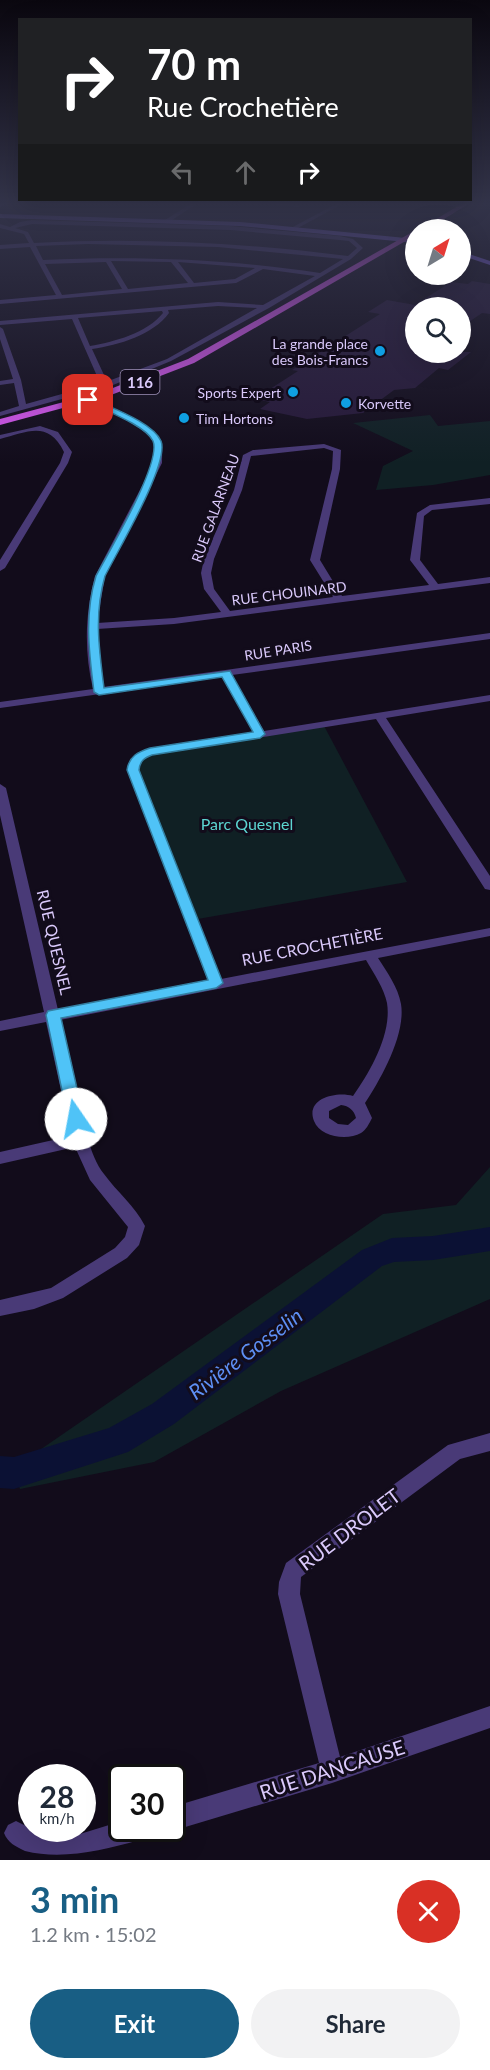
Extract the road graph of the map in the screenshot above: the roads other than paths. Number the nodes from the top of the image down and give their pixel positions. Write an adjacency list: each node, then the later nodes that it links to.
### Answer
1 (57, 290): 6 (street)
2 (139, 290): 5 (street)
3 (296, 290): 9 (street)
4 (321, 290): 18 (main road, 116)
5 (126, 291): 6 (street)
6 (59, 294): 7 (street); 8 (street)
7 (0, 297)
8 (0, 302)
9 (267, 307): 10 (street); 17 (street)
10 (164, 309): 11 (street); 14 (street)
11 (74, 317): 12 (street); 14 (street)
12 (0, 323)
13 (0, 329): 15 (street)
14 (88, 348): 17 (street)
15 (17, 380): 16 (street); 19 (street)
16 (0, 383)
17 (110, 383): 19 (street)
18 (92, 401): 21 (main road, 116); 22 (main road, 116); 30 (street)
19 (23, 408): 20 (street)
20 (0, 414)
21 (0, 422)
22 (0, 428)
23 (0, 437): 25 (street)
24 (490, 501): 27 (street)
25 (0, 568)
26 (490, 580): 27 (street, RUE CHOUINARD)
27 (436, 588): 28 (street, RUE CHOUINARD)
28 (339, 600): 29 (street, RUE CHOUINARD); 29 (street, RUE GALARNEAU)
29 (227, 614): 30 (street, RUE CHOUINARD)
30 (92, 626): 33 (street)
31 (490, 636): 32 (street, RUE PARIS)
32 (226, 674): 33 (street, RUE PARIS); 37 (street)
33 (99, 692): 35 (street, RUE PARIS)
34 (490, 698): 36 (street)
35 (0, 705)
36 (380, 715): 37 (street); 39 (street)
37 (260, 734): 42 (street)
38 (0, 788): 43 (street, RUE QUESNEL)
39 (490, 886)
40 (490, 932): 41 (street, RUE CROCHETIÈRE)
41 (369, 954): 42 (street, RUE CROCHETIÈRE); 45 (street)
42 (216, 983): 43 (street, RUE CROCHETIÈRE)
43 (53, 1015): 44 (street, RUE CROCHETIÈRE); 46 (street, RUE QUESNEL)
44 (0, 1026)
45 (356, 1103)
46 (80, 1140): 47 (street); 48 (street, RUE QUESNEL)
47 (0, 1158)
48 (0, 1308)
49 (490, 1442): 51 (street, RUE DROLET)
50 (490, 1718): 51 (street, RUE DANCAUSE)
51 (332, 1771): 52 (street, RUE DANCAUSE)
52 (186, 1814)
53 (16, 1833): 54 (street)
54 (108, 1837)

